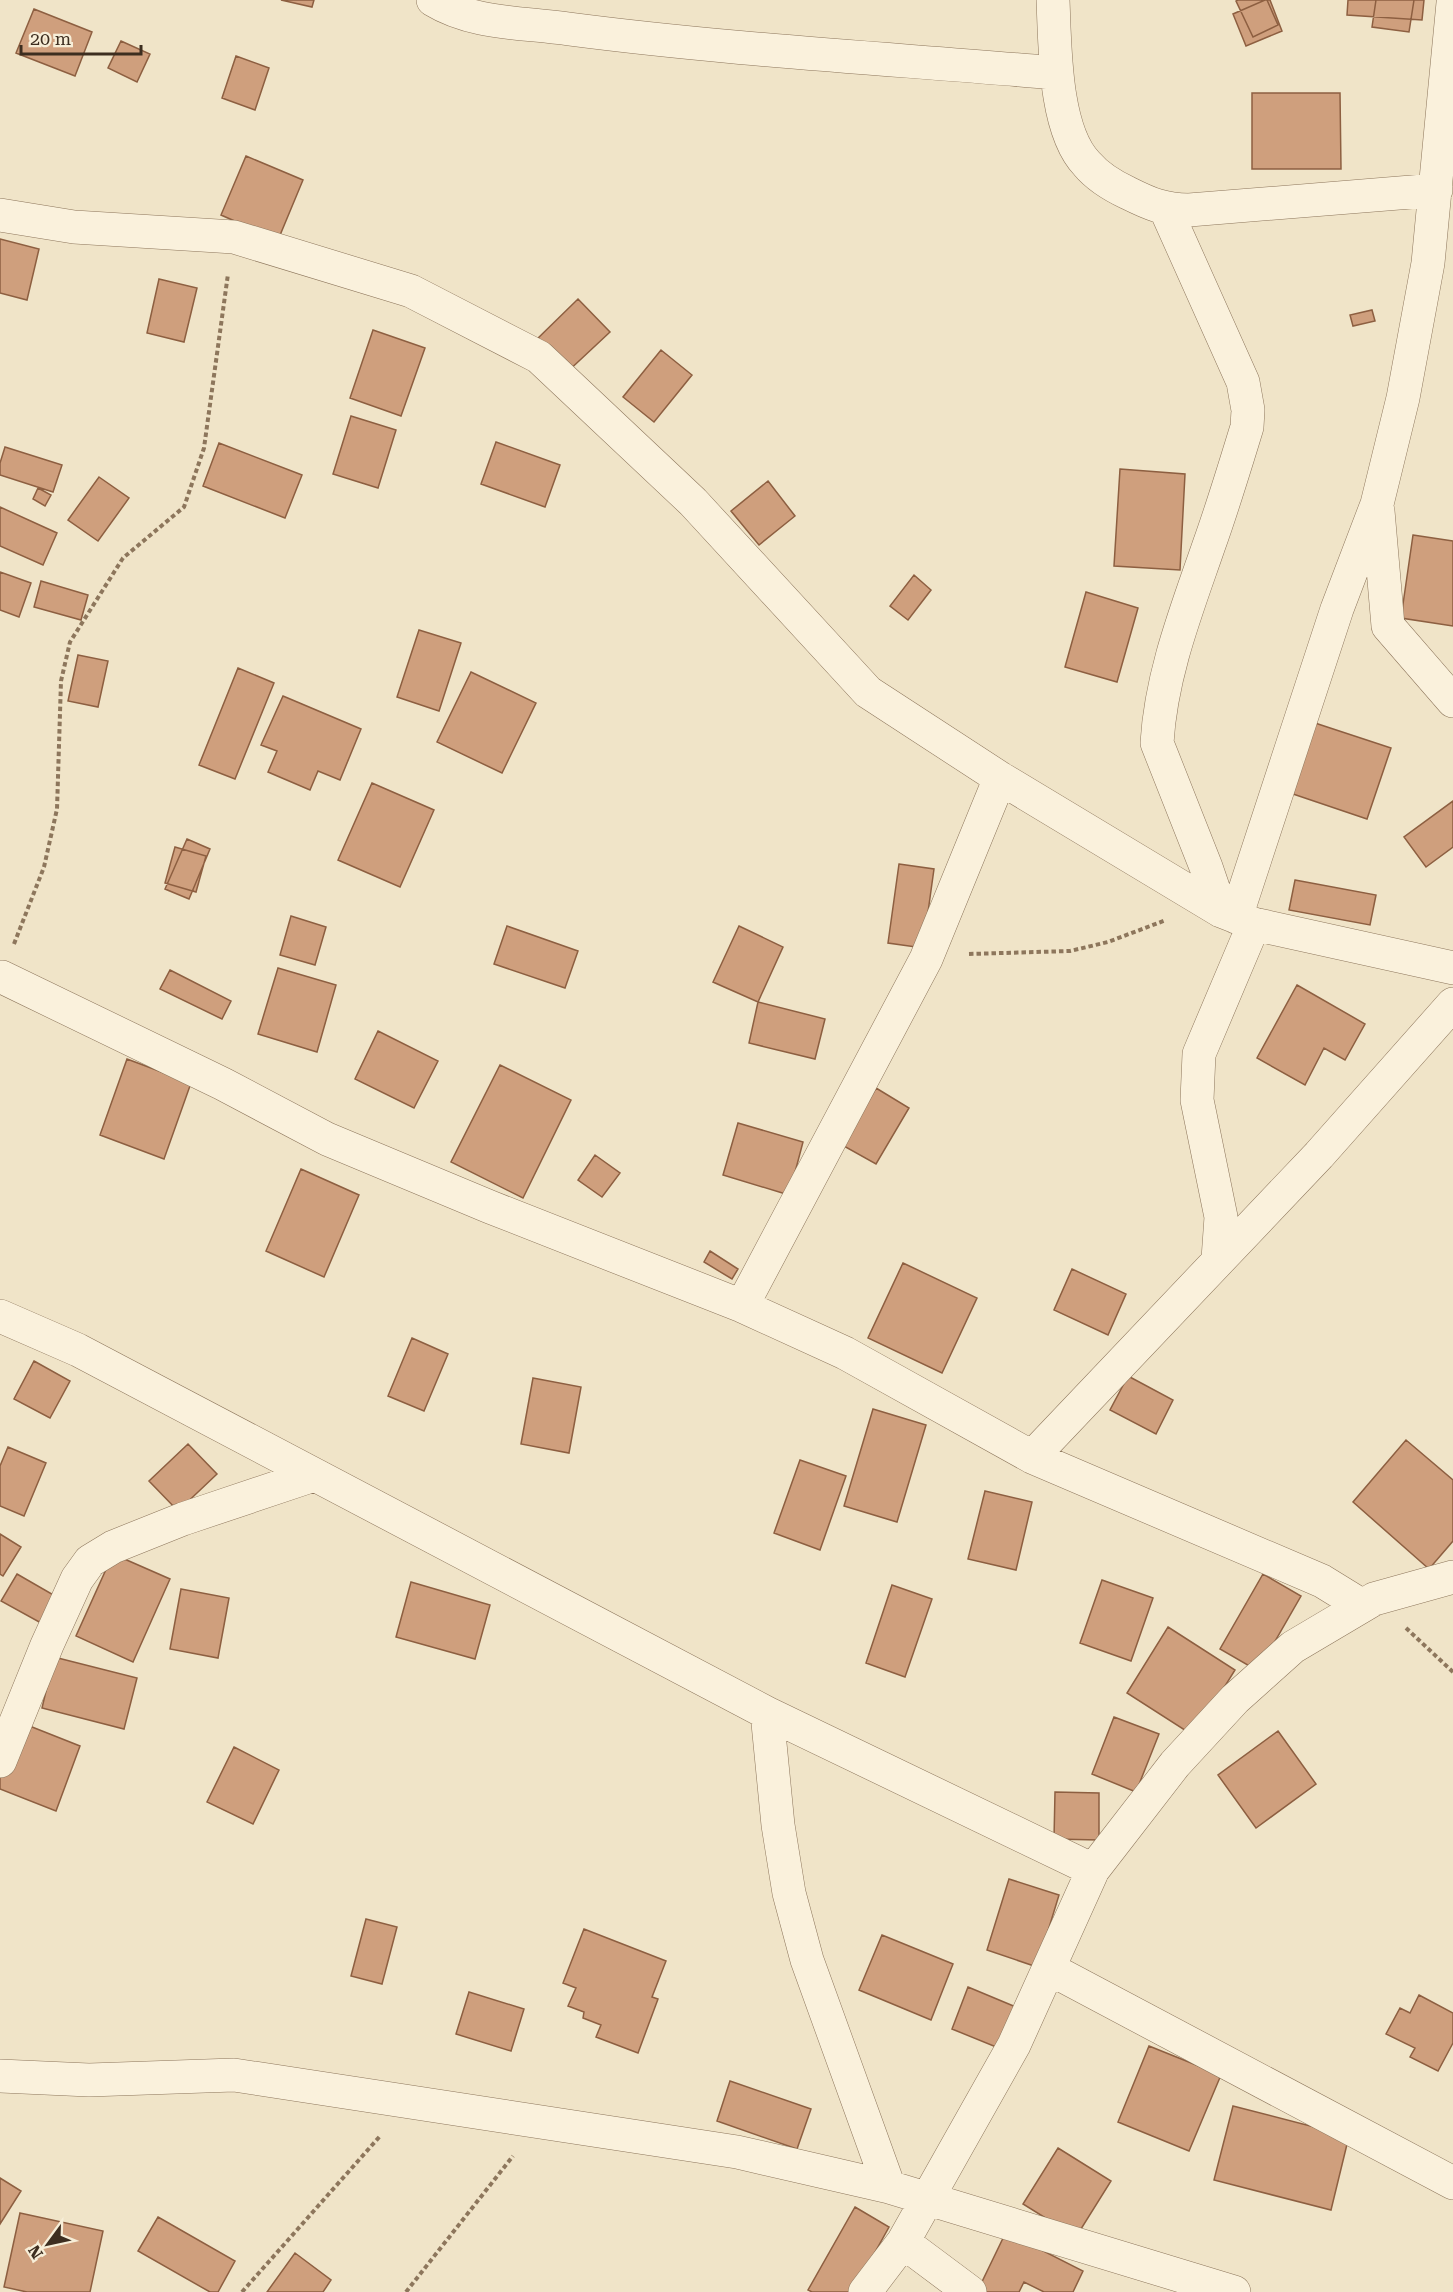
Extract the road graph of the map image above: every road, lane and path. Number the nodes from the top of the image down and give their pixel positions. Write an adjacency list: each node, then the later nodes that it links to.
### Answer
1 (1053, 0): 4 (street)
2 (439, 2): 4 (street)
3 (1453, 3): 5 (street)
4 (1056, 73): 6 (street)
5 (1436, 190): 6 (street); 9 (street)
6 (1166, 210): 12 (street)
7 (0, 215): 8 (street)
8 (234, 237): 11 (street); 15 (path)
9 (1377, 504): 10 (street); 12 (street)
10 (1453, 700)
11 (1000, 778): 12 (street); 13 (street)
12 (1229, 914): 13 (path); 14 (street); 17 (street)
13 (926, 959): 18 (street)
14 (1453, 968)
15 (2, 977): 18 (street)
16 (1453, 1004): 17 (street)
17 (1218, 1259): 20 (street)
18 (742, 1306): 20 (street)
19 (0, 1316): 21 (street)
20 (1032, 1457): 23 (street)
21 (314, 1474): 25 (street); 26 (street)
22 (1453, 1577): 23 (street)
23 (1368, 1602): 24 (path); 27 (street)
24 (1453, 1672)
25 (767, 1713): 27 (street); 33 (street)
26 (0, 1761)
27 (1093, 1870): 28 (street)
28 (1050, 1969): 32 (street); 34 (street)
29 (0, 2076): 30 (street)
30 (412, 2101): 31 (street); 36 (path)
31 (538, 2122): 33 (street); 37 (path)
32 (1453, 2183)
33 (889, 2187): 34 (street)
34 (929, 2198): 35 (street); 40 (street)
35 (903, 2242): 38 (street); 39 (street)
36 (242, 2292)
37 (406, 2292)
38 (865, 2292)
39 (970, 2292)
40 (1234, 2292)

